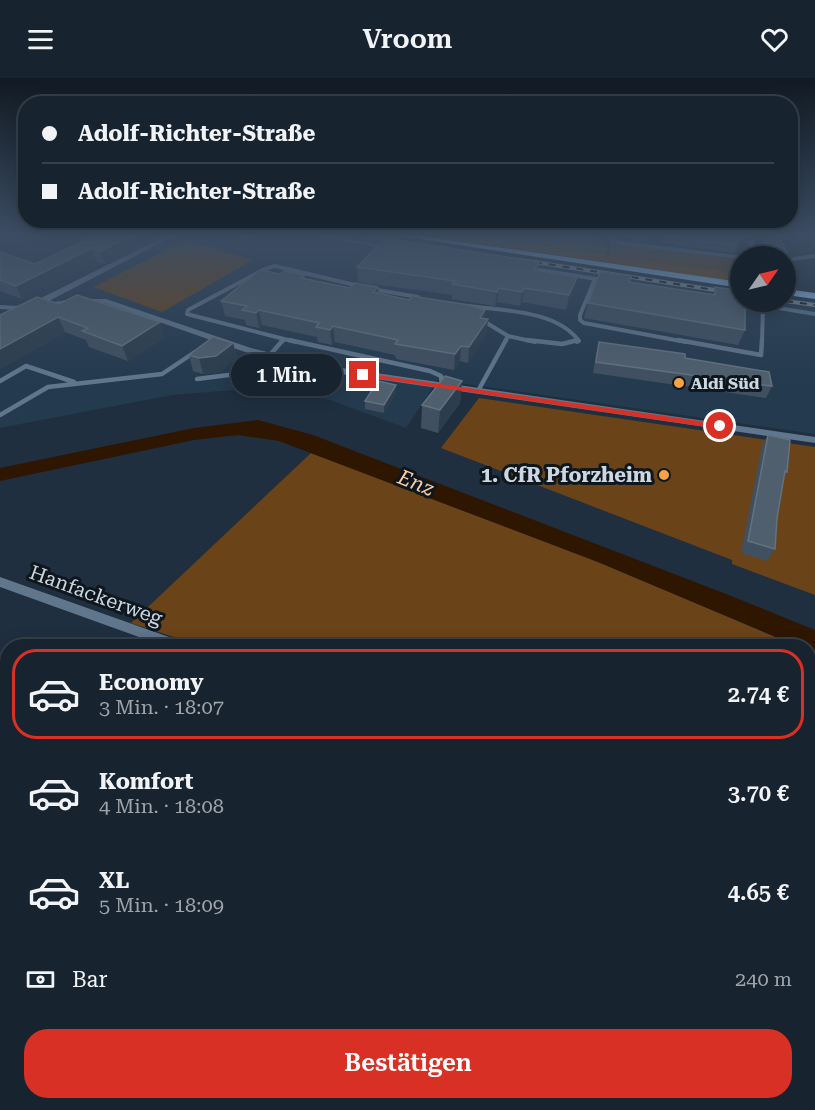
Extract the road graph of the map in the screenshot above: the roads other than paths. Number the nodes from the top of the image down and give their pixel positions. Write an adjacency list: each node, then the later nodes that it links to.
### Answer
1 (76, 284): 8 (street); 11 (street)
2 (236, 284): 19 (lane)
3 (348, 284): 7 (lane)
4 (593, 284): 13 (lane)
5 (796, 293): 6 (main road)
6 (815, 296)
7 (426, 299)
8 (101, 301): 11 (street); 18 (street)
9 (462, 305): 17 (lane)
10 (0, 307): 11 (street)
11 (24, 307): 15 (street)
12 (796, 310): 14 (street)
13 (763, 312)
14 (815, 314)
15 (8, 316)
16 (477, 319): 17 (lane)
17 (508, 336): 27 (lane)
18 (215, 339): 20 (lane); 22 (street)
19 (284, 339): 22 (lane); 26 (lane)
20 (207, 345)
21 (198, 350): 25 (lane)
22 (272, 356): 23 (lane); 26 (street)
23 (197, 379)
24 (0, 381): 25 (lane)
25 (78, 384): 28 (lane)
26 (442, 386): 27 (street)
27 (478, 391): 29 (street)
28 (0, 415)
29 (815, 440)
30 (0, 582): 31 (street, Hanfackerweg)
31 (159, 639)

